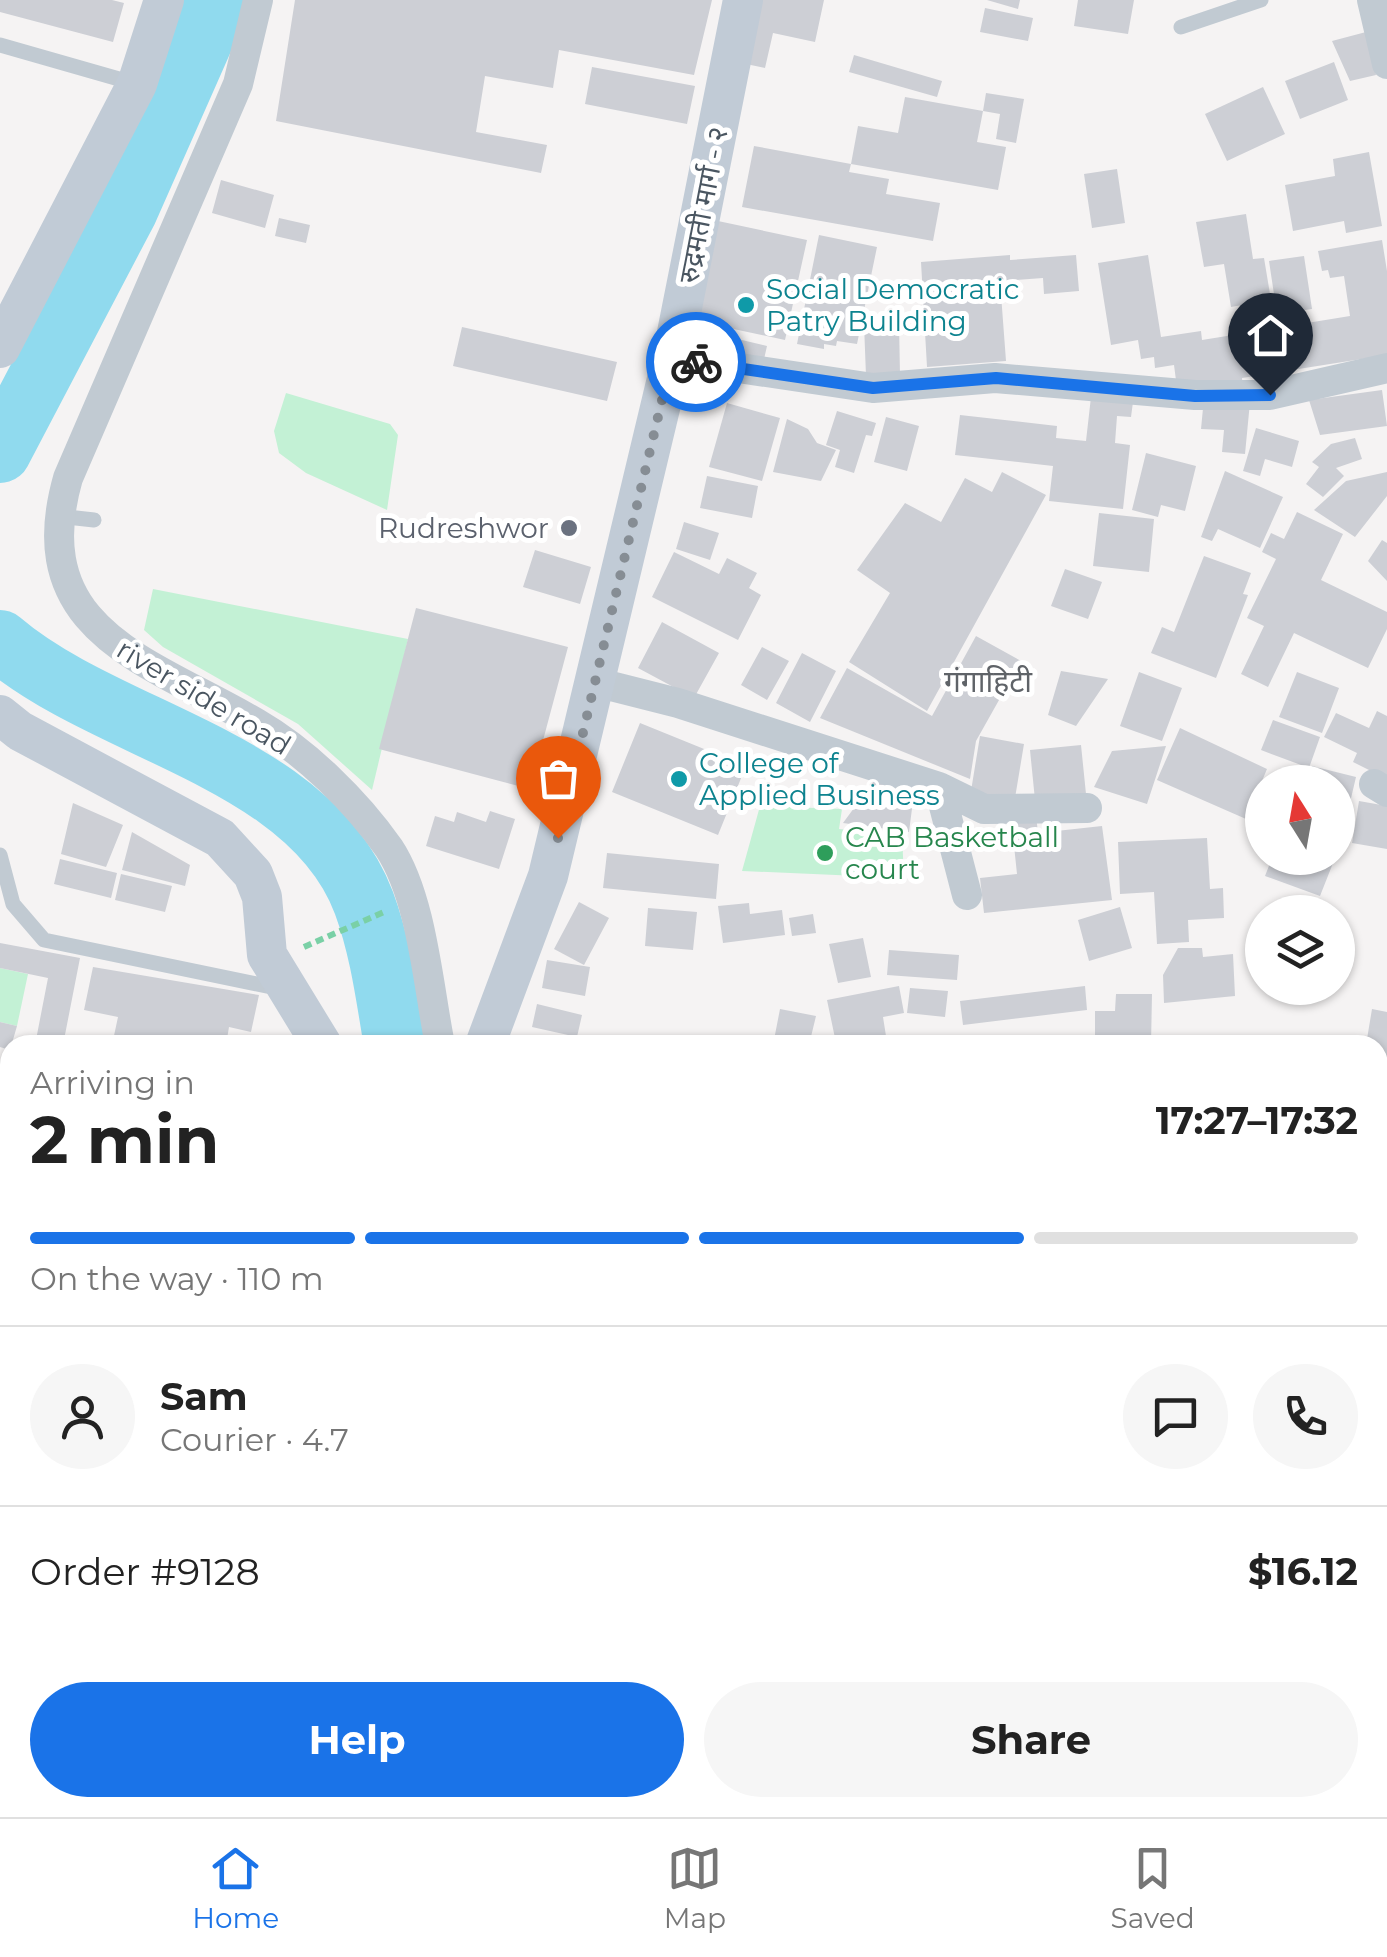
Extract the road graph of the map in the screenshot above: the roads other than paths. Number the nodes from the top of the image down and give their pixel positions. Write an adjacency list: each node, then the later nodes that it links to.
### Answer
1 (164, 0): 9 (street)
2 (258, 0): 13 (street, river side road)
3 (744, 0): 11 (street, रुद्रमती मार्ग ‍- २)
4 (1261, 0): 6 (lane)
5 (1372, 0): 8 (street)
6 (1182, 27)
7 (0, 45): 9 (lane)
8 (1387, 64)
9 (137, 84): 10 (street)
10 (0, 348)
11 (672, 358): 12 (street); 15 (street, रुद्रमती मार्ग ‍- २)
12 (1387, 368)
13 (57, 516): 14 (lane); 23 (street, river side road)
14 (94, 520)
15 (595, 682): 17 (street); 24 (street, रुद्रमती मार्ग ‍- २)
16 (0, 715): 21 (street)
17 (939, 787): 18 (street); 20 (street)
18 (1088, 808)
19 (0, 855): 21 (lane)
20 (968, 895)
21 (285, 990): 22 (street)
22 (318, 1035)
23 (438, 1035)
24 (489, 1035)

